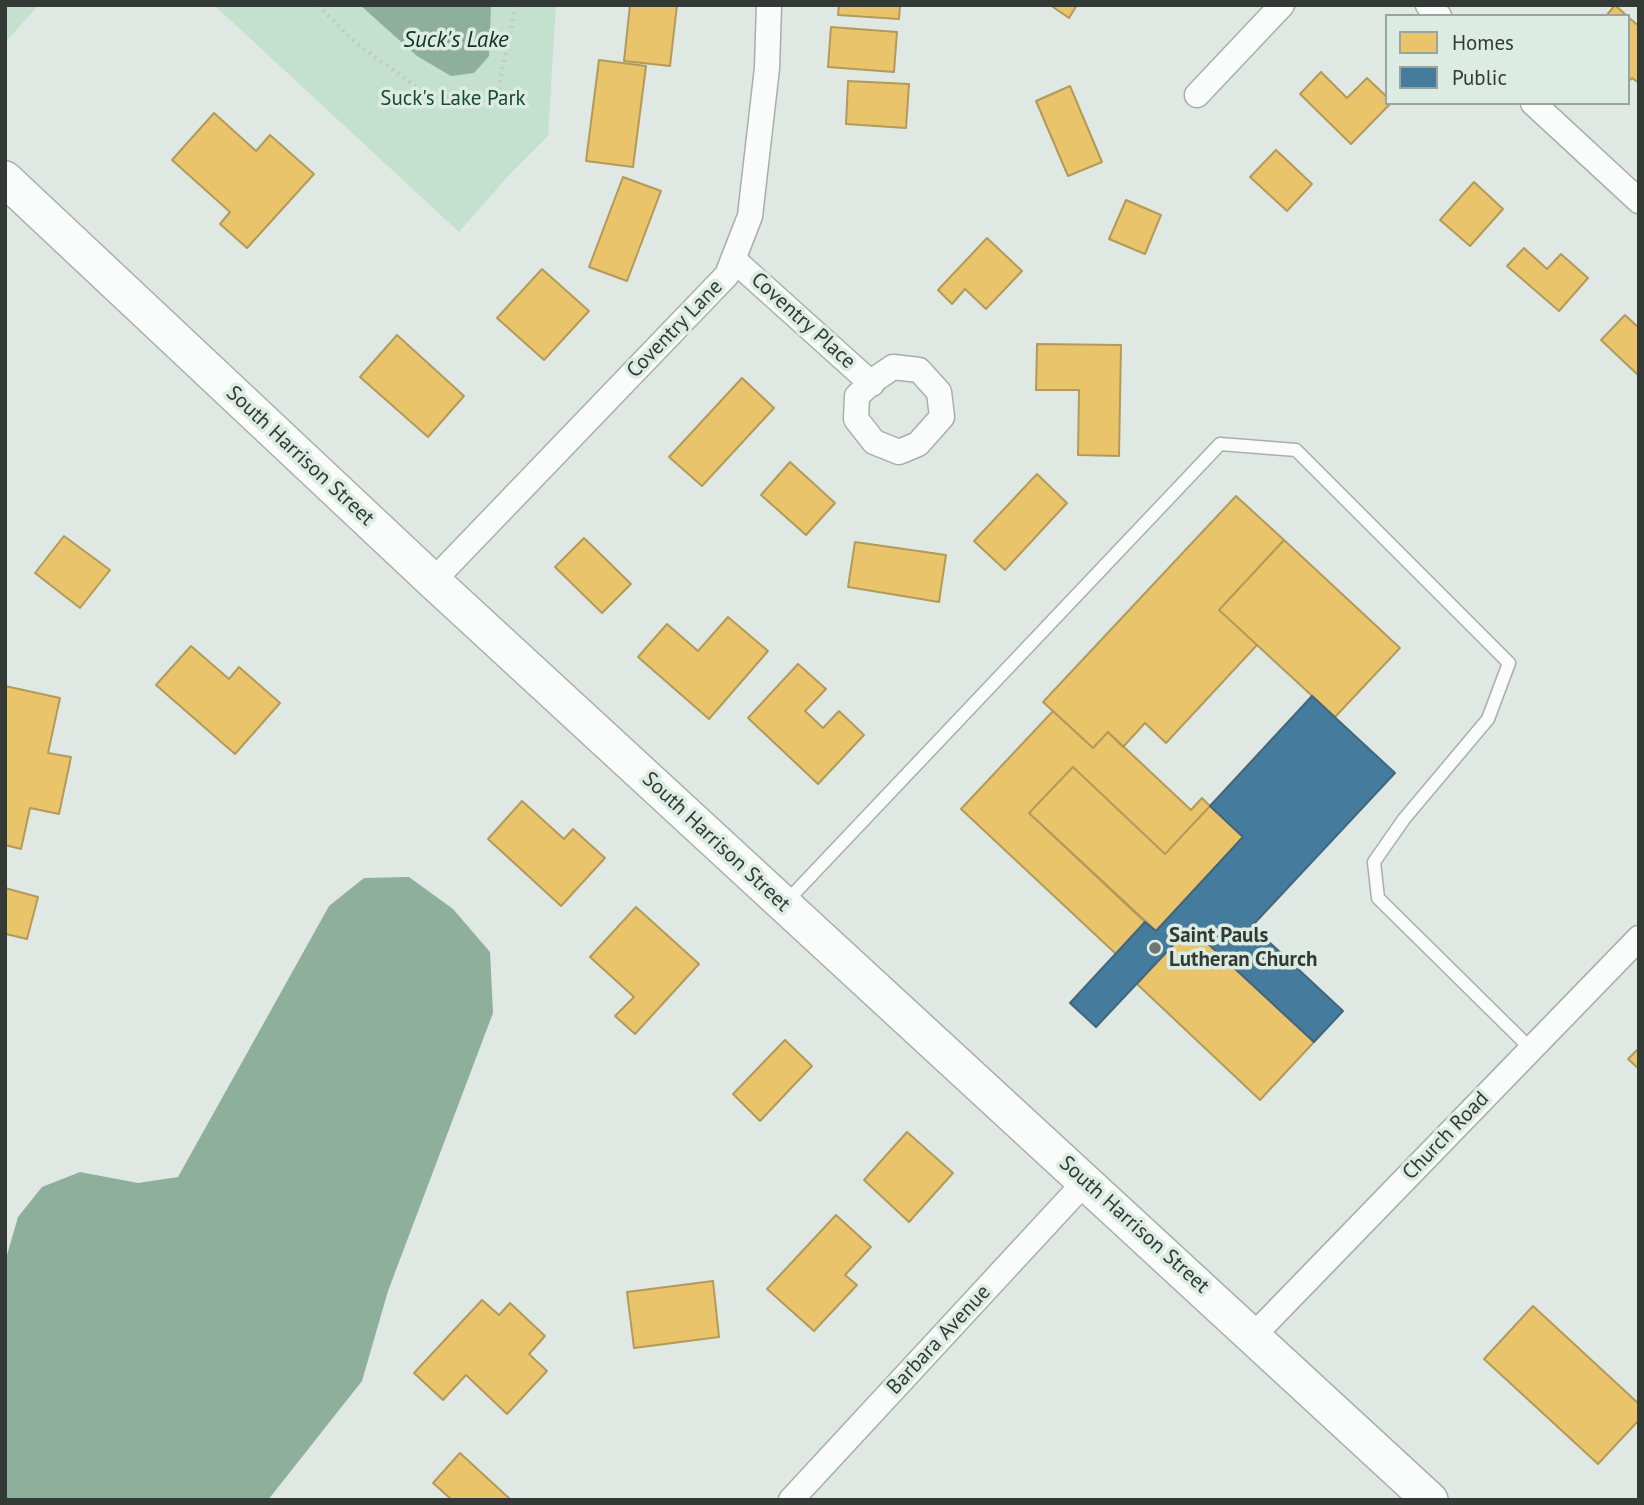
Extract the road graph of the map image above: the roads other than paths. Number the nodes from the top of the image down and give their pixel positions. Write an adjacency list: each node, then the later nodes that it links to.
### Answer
1 (769, 5): 7 (street, Coventry Lane)
2 (1282, 5): 3 (street)
3 (1197, 95)
4 (1535, 105): 6 (street)
5 (5, 180): 9 (main road, South Harrison Street)
6 (1639, 201)
7 (733, 259): 8 (street, Coventry Place); 9 (street, Coventry Lane)
8 (872, 384)
9 (433, 581): 10 (main road, South Harrison Street)
10 (784, 905): 12 (lane); 13 (main road, South Harrison Street)
11 (1639, 938): 12 (street, Church Road)
12 (1531, 1049): 14 (street, Church Road)
13 (1086, 1181): 14 (main road, South Harrison Street); 15 (street, Barbara Avenue)
14 (1254, 1335): 16 (main road, South Harrison Street)
15 (792, 1500)
16 (1430, 1500)

